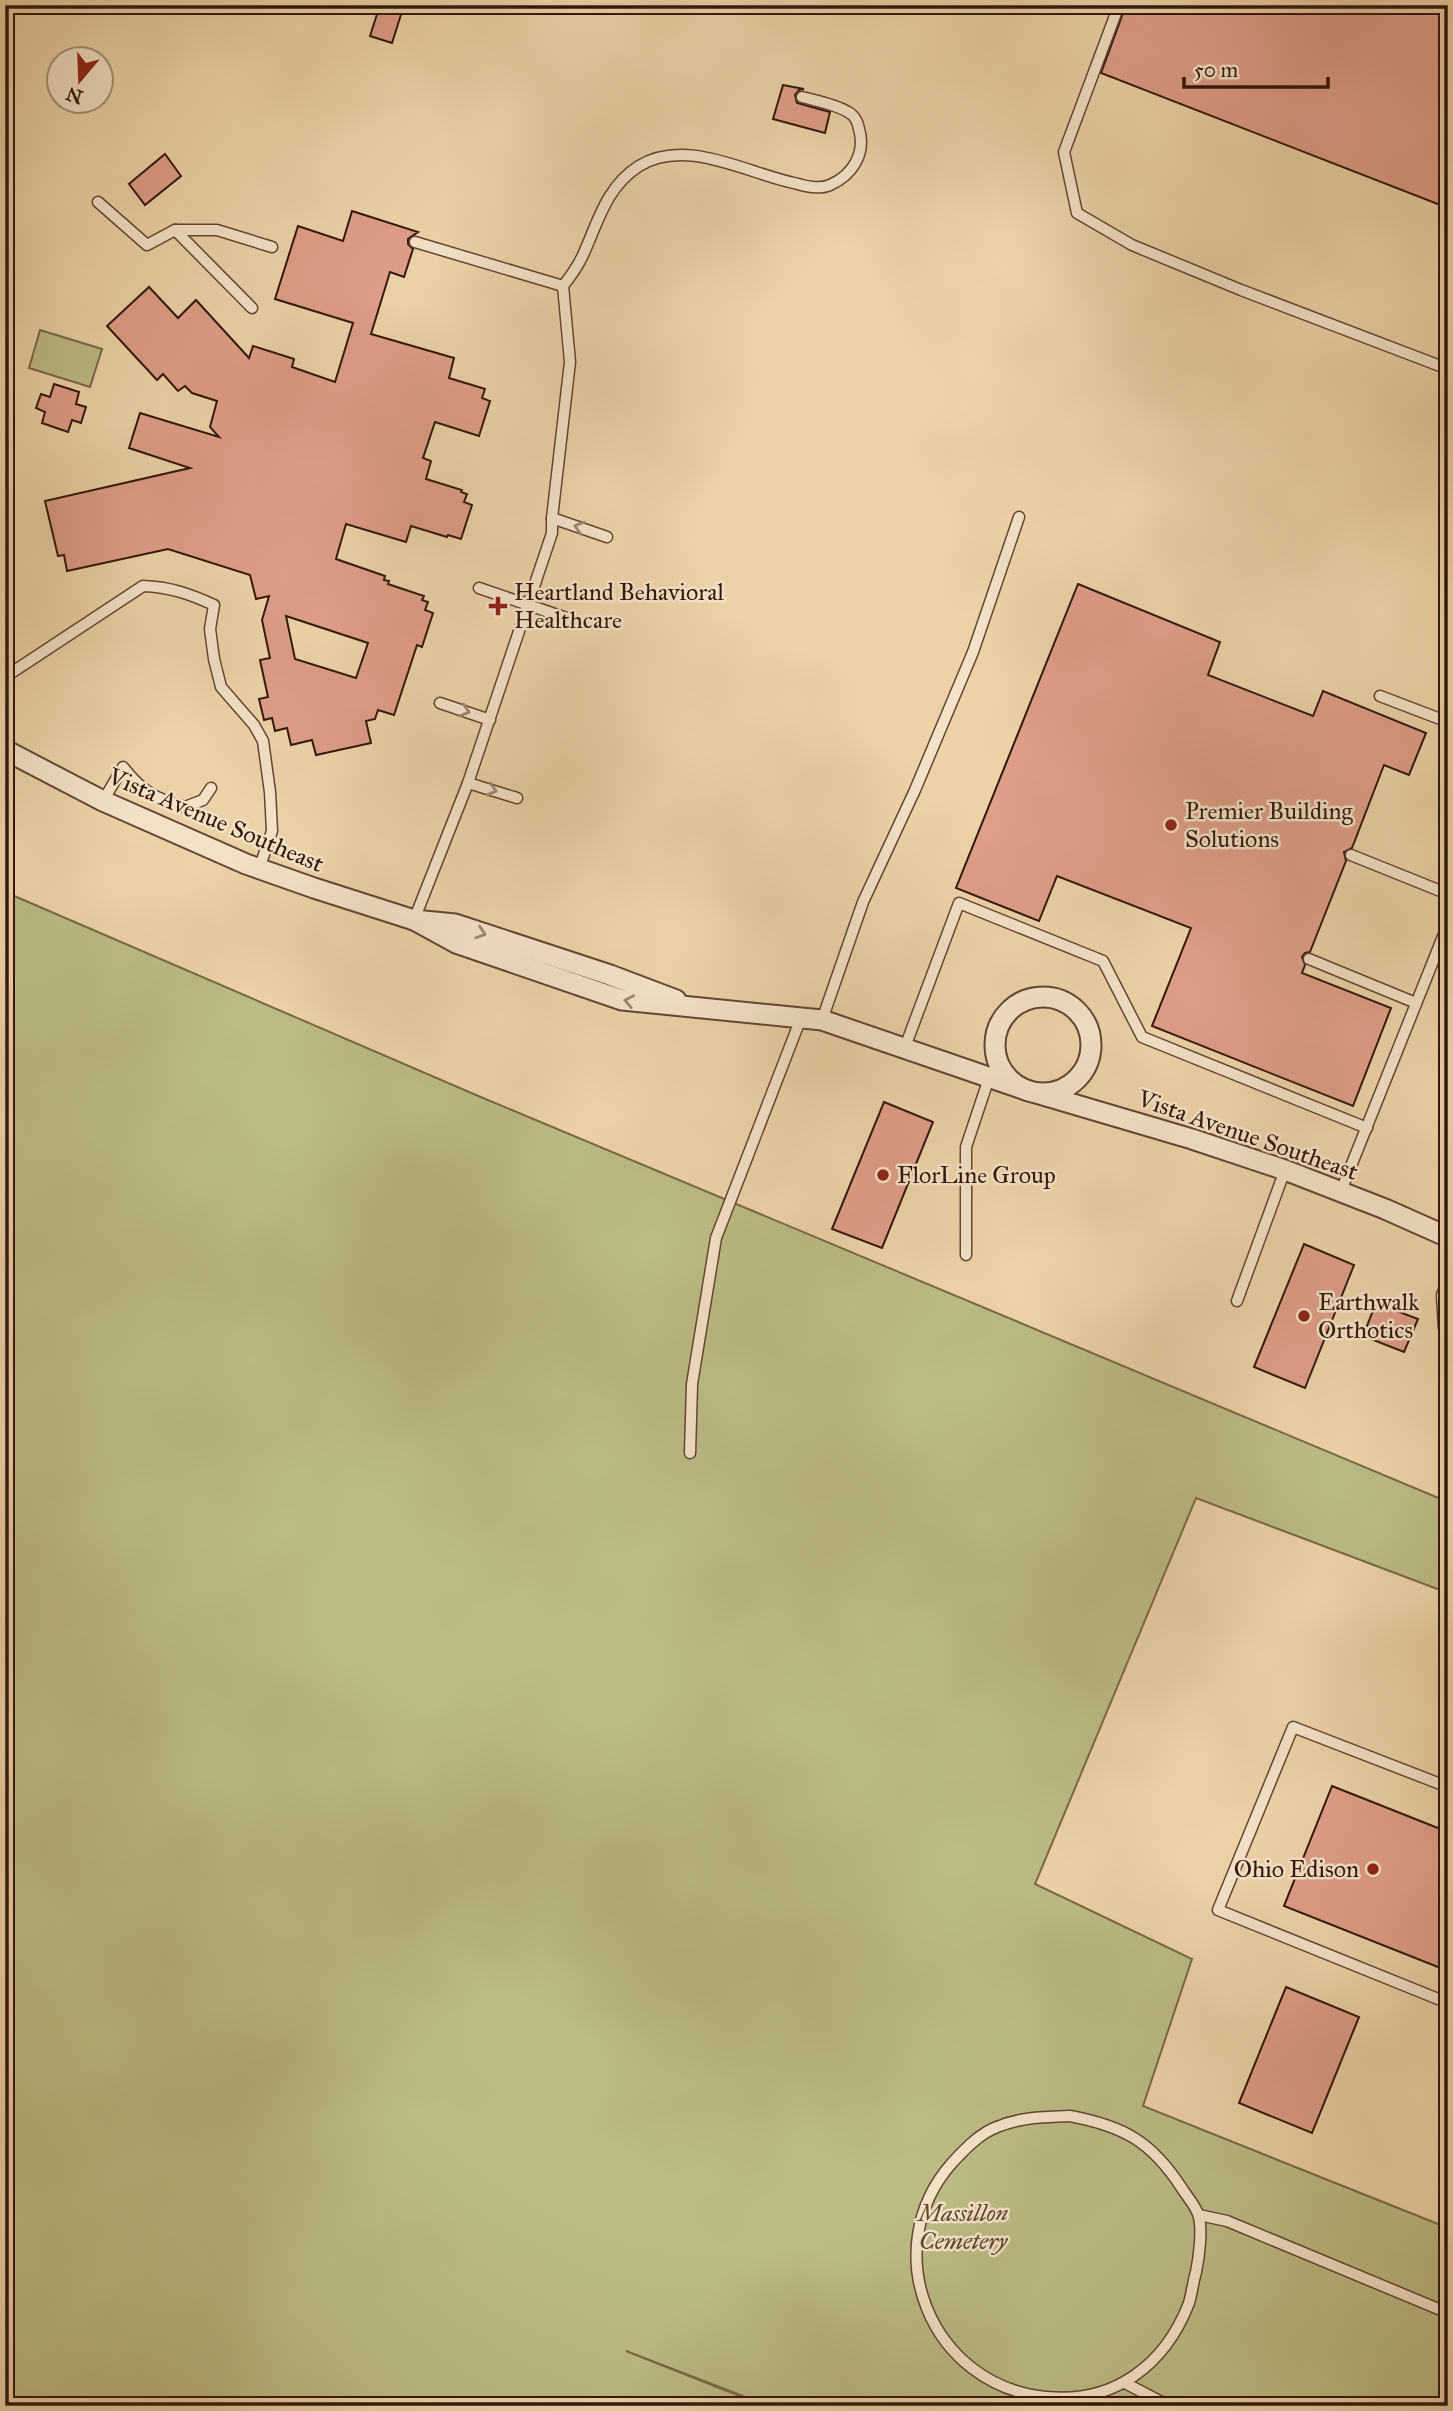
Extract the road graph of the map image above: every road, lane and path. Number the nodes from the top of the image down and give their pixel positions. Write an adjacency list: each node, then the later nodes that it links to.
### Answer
1 (1119, 5): 9 (lane)
2 (802, 97): 7 (lane)
3 (98, 202): 4 (lane)
4 (175, 230): 6 (lane); 8 (lane)
5 (415, 242): 7 (lane)
6 (272, 247)
7 (564, 286): 11 (lane)
8 (252, 308)
9 (1448, 369)
10 (1019, 517): 34 (lane)
11 (552, 518): 12 (lane, one-way to 11); 14 (lane)
12 (607, 537)
13 (479, 588): 14 (lane)
14 (528, 605): 15 (lane); 19 (lane)
15 (578, 622)
16 (5, 677): 27 (lane)
17 (1380, 695): 20 (lane)
18 (440, 703): 19 (lane, one-way to 19)
19 (490, 720): 22 (lane)
20 (1448, 722)
21 (5, 750): 25 (street, Vista Avenue Southeast)
22 (468, 783): 24 (lane, one-way to 24); 29 (lane)
23 (211, 788): 25 (lane)
24 (517, 798)
25 (103, 801): 27 (street, Vista Avenue Southeast)
26 (1351, 855): 28 (lane)
27 (259, 869): 29 (street, Vista Avenue Southeast)
28 (1448, 894)
29 (414, 920): 33 (street, Vista Avenue Southeast)
30 (1448, 924): 32 (lane)
31 (1309, 959): 32 (lane)
32 (1416, 1003): 38 (lane)
33 (800, 1018): 34 (street, Vista Avenue Southeast); 46 (lane)
34 (822, 1020): 35 (street, Vista Avenue Southeast)
35 (905, 1047): 36 (street, Vista Avenue Southeast); 38 (lane)
36 (989, 1078): 37 (street, Vista Avenue Southeast); 42 (lane)
37 (1029, 1091): 37 (street, Vista Avenue Southeast); 39 (street, Vista Avenue Southeast)
38 (1367, 1128): 40 (lane)
39 (1285, 1170): 40 (street, Vista Avenue Southeast); 44 (lane)
40 (1341, 1191): 41 (street, Vista Avenue Southeast)
41 (1448, 1237)
42 (966, 1255)
43 (1448, 1280): 45 (lane)
44 (1237, 1301)
45 (1448, 1331)
46 (690, 1453)
47 (1448, 1787): 48 (lane)
48 (1448, 2003)
49 (1199, 2215): 50 (lane); 51 (lane); 51 (lane)
50 (1448, 2313)
51 (1125, 2383): 53 (lane)
52 (1448, 2399): 54 (lane)
53 (1169, 2406)
54 (1444, 2406)

